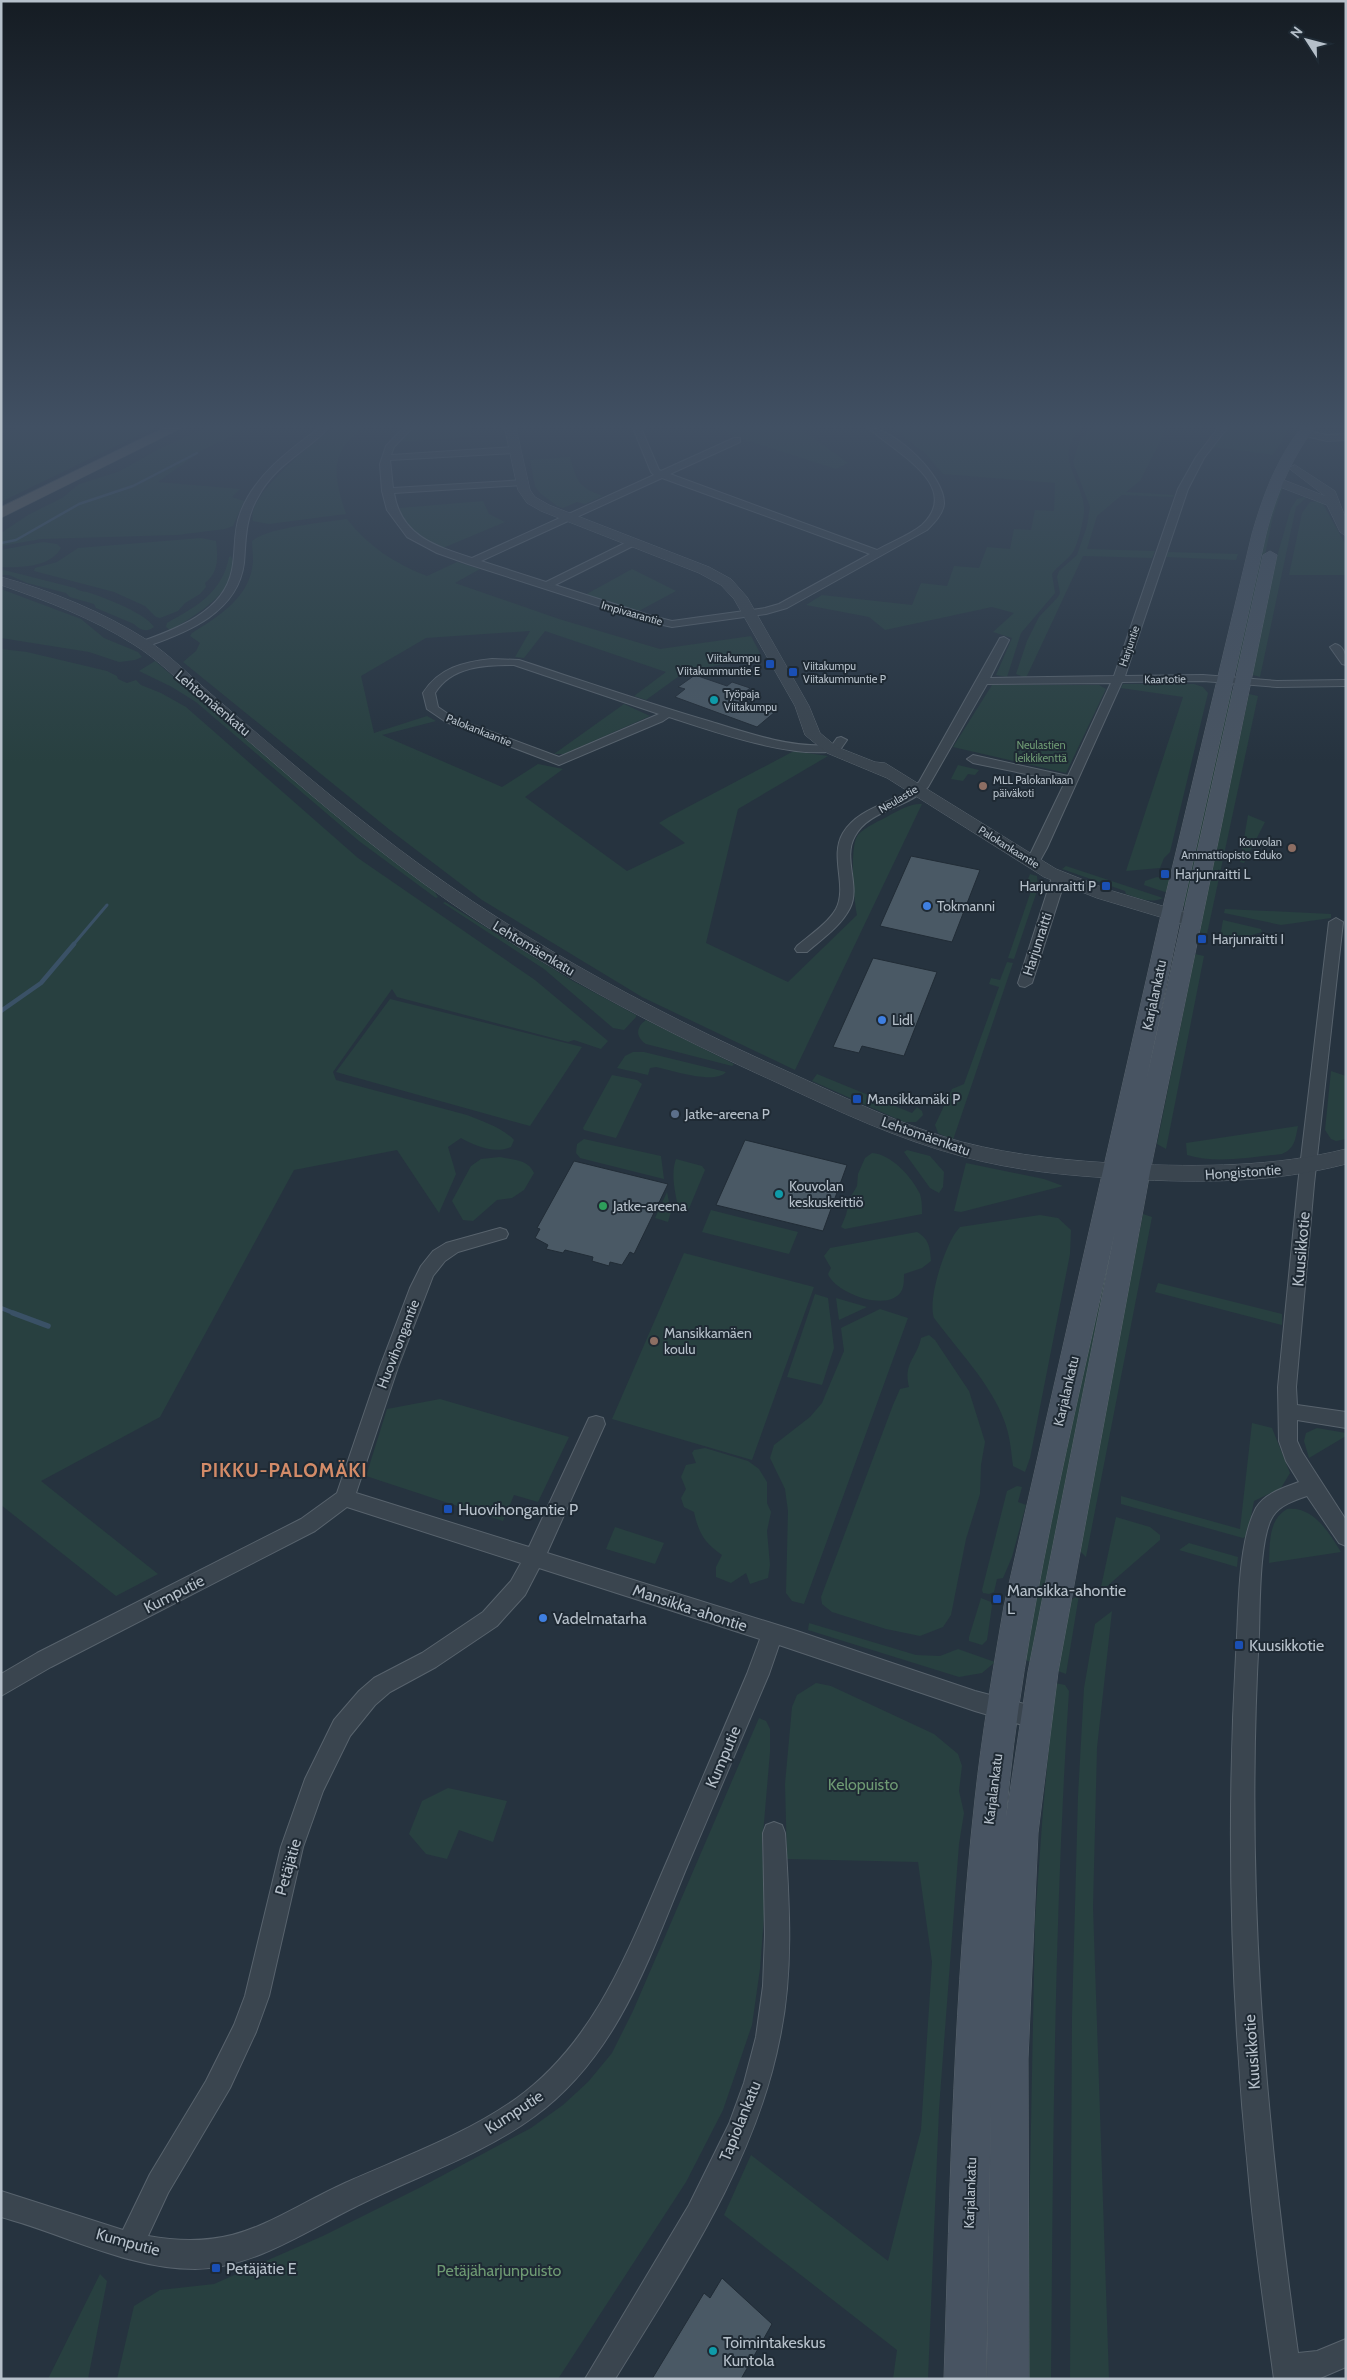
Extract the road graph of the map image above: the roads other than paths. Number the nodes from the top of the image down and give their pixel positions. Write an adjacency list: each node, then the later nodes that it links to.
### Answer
1 (240, 539): 17 (street)
2 (417, 539): 12 (street, Impivaarantie)
3 (523, 539): 12 (street)
4 (626, 539): 10 (street)
5 (839, 539): 11 (street)
6 (905, 539): 11 (street)
7 (1166, 539): 21 (street, Harjuntie)
8 (1258, 539): 20 (main road, Karjalankatu)
9 (1274, 539): 22 (main road, Karjalankatu)
10 (634, 542): 14 (street); 15 (street)
11 (880, 554): 15 (street)
12 (471, 562): 14 (street, Impivaarantie)
13 (1, 581): 17 (street, Lehtomäenkatu)
14 (546, 586): 15 (street, Impivaarantie)
15 (749, 613): 25 (street)
16 (1004, 640): 23 (street, Neulastie)
17 (144, 644): 42 (street, Lehtomäenkatu)
18 (1335, 647): 19 (street)
19 (1346, 662)
20 (1225, 679): 21 (street, Kaartotie); 22 (street, Kaartotie); 35 (main road, Karjalankatu)
21 (1118, 680): 23 (street, Kaartotie); 31 (street, Harjuntie)
22 (1244, 681): 24 (street, Kaartotie); 36 (main road, Karjalankatu)
23 (983, 682): 32 (street, Neulastie)
24 (1346, 682)
25 (802, 706): 27 (street); 29 (street)
26 (667, 713): 26 (street, Palokankaantie); 28 (street, Palokankaantie)
27 (814, 735): 28 (street); 29 (street)
28 (774, 741): 29 (street, Palokankaantie)
29 (837, 742): 32 (street, Palokankaantie)
30 (973, 759): 31 (street)
31 (1071, 780): 33 (street, Harjuntie)
32 (918, 790): 33 (street, Palokankaantie); 38 (street, Neulastie)
33 (1032, 862): 34 (street, Palokankaantie)
34 (1059, 877): 35 (street, Palokankaantie); 39 (street, Harjunraitti)
35 (1171, 915): 36 (street, Palokankaantie); 42 (main road, Karjalankatu)
36 (1192, 921): 42 (main road, Karjalankatu)
37 (1336, 922): 41 (street, Kuusikkotie)
38 (802, 949)
39 (1025, 983)
40 (1346, 1156): 41 (street, Hongistontie)
41 (1309, 1165): 42 (street, Hongistontie); 44 (street, Kuusikkotie)
42 (1127, 1172): 53 (main road, Karjalankatu); 54 (main road, Karjalankatu)
43 (500, 1234): 48 (street, Huovihongantie)
44 (1287, 1411): 45 (street); 47 (street, Kuusikkotie)
45 (1346, 1420)
46 (596, 1424): 50 (street, Petäjätie)
47 (1311, 1486): 49 (street); 59 (street, Kuusikkotie)
48 (345, 1498): 50 (street, Mansikka-ahontie); 52 (street, Kumputie)
49 (1346, 1537)
50 (535, 1557): 51 (street, Mansikka-ahontie); 57 (street, Petäjätie)
51 (772, 1634): 53 (street, Mansikka-ahontie); 57 (street, Kumputie)
52 (1, 1686)
53 (1002, 1708): 54 (street, Mansikka-ahontie); 61 (main road, Karjalankatu)
54 (1036, 1718): 62 (main road, Karjalankatu)
55 (774, 1833): 60 (street, Tapiolankatu)
56 (1, 2204): 57 (street, Kumputie)
57 (131, 2244)
58 (1346, 2353): 59 (street)
59 (1287, 2373)
60 (599, 2379)
61 (965, 2379)
62 (1008, 2379)

